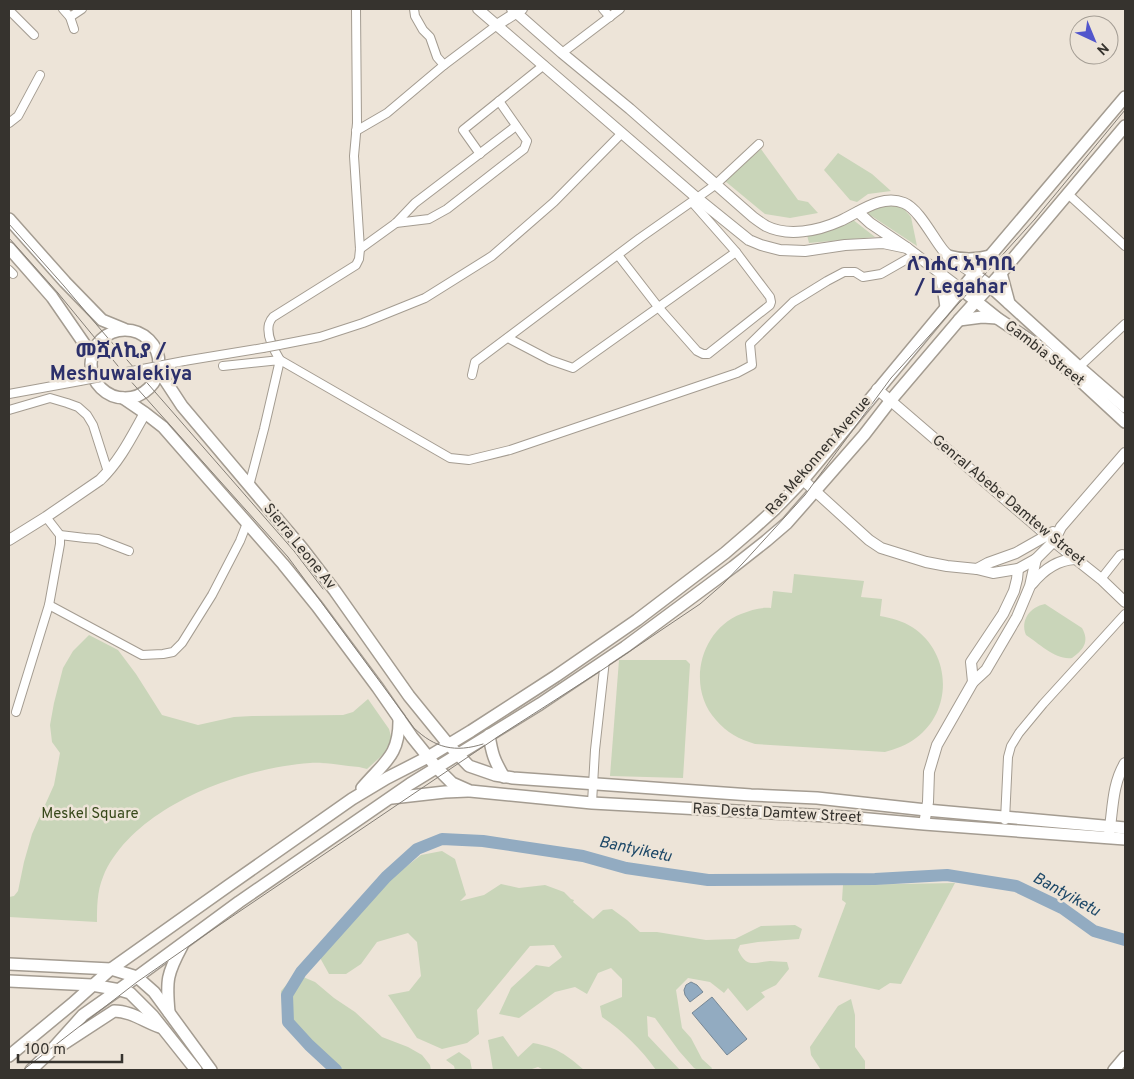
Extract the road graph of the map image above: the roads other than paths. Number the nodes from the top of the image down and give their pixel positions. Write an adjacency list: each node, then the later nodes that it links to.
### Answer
1 (63, 9): 10 (street)
2 (82, 9): 10 (street)
3 (356, 9): 24 (street)
4 (414, 9): 16 (street)
5 (478, 9): 12 (main road)
6 (603, 9): 11 (street)
7 (620, 9): 11 (street)
8 (9, 10): 14 (street)
9 (517, 10): 12 (main road); 15 (main road)
10 (70, 16): 13 (street)
11 (610, 16): 15 (street)
12 (497, 25): 16 (street); 17 (main road)
13 (74, 29)
14 (34, 35)
15 (562, 53): 28 (main road)
16 (444, 65): 24 (street)
17 (544, 65): 20 (street); 25 (main road)
18 (40, 75): 21 (street)
19 (1125, 97): 42 (main road, Ras Mekonnen Avenue)
20 (499, 101): 22 (street); 27 (street)
21 (9, 123)
22 (516, 126): 27 (street); 33 (street)
23 (1125, 126): 29 (main road, Ras Mekonnen Avenue)
24 (356, 131): 37 (street)
25 (622, 132): 30 (main road); 64 (street, bridge)
26 (759, 144): 28 (street)
27 (480, 154): 33 (street)
28 (715, 185): 30 (street); 31 (main road)
29 (1068, 194): 34 (street); 44 (main road, Ras Mekonnen Avenue)
30 (695, 200): 36 (main road); 38 (street); 40 (street)
31 (858, 212): 36 (main road); 41 (main road)
32 (9, 219): 55 (main road)
33 (396, 223): 37 (street)
34 (1125, 246)
35 (9, 248): 57 (main road)
36 (907, 248): 39 (main road)
37 (360, 249): 58 (street)
38 (736, 252): 51 (street); 51 (street)
39 (916, 254): 43 (main road); 58 (street)
40 (618, 255): 51 (street); 56 (street)
41 (948, 256): 42 (main road); 45 (main road)
42 (990, 256): 45 (main road, Ras Mekonnen Avenue)
43 (941, 273): 47 (main road); 50 (main road)
44 (1001, 273): 46 (main road, Ras Mekonnen Avenue); 49 (main road)
45 (974, 274): 46 (main road, Gambia Street); 47 (main road, Ras Mekonnen Avenue)
46 (990, 286): 48 (main road, Ras Mekonnen Avenue); 49 (main road, Gambia Street)
47 (961, 289): 48 (main road, Gambia Street); 50 (main road, Ras Mekonnen Avenue)
48 (976, 301): 52 (main road, Gambia Street); 53 (main road, Ras Mekonnen Avenue)
49 (1009, 303): 60 (main road, Gambia Street)
50 (946, 307): 63 (main road, Ras Mekonnen Avenue)
51 (659, 308): 56 (street)
52 (997, 318): 53 (main road); 70 (main road, Gambia Street)
53 (959, 320): 66 (main road, Ras Mekonnen Avenue)
54 (1125, 324): 60 (street)
55 (124, 329): 57 (main road); 61 (main road)
56 (508, 338): 62 (street)
57 (92, 355): 65 (main road)
58 (280, 360): 59 (street); 74 (street)
59 (223, 366)
60 (1079, 367): 67 (main road, Gambia Street)
61 (159, 371): 65 (main road); 74 (main road, Sierra Leone Av)
62 (472, 375)
63 (877, 389): 66 (main road, Genral Abebe Damtew Street); 73 (main road, Ras Mekonnen Avenue)
64 (9, 394)
65 (123, 398): 69 (main road, Ras Desta Damtew Street)
66 (891, 400): 75 (main road, Ras Mekonnen Avenue); 79 (main road, Genral Abebe Damtew Street)
67 (1125, 406)
68 (9, 410): 72 (street)
69 (145, 413): 72 (main road); 77 (main road, Ras Desta Damtew Street)
70 (1125, 422)
71 (1125, 453): 79 (main road)
72 (108, 472): 76 (main road)
73 (803, 480): 75 (main road); 97 (main road, Ras Mekonnen Avenue)
74 (249, 486): 96 (main road, Sierra Leone Av)
75 (816, 491): 85 (main road); 92 (main road, Ras Mekonnen Avenue)
76 (46, 517): 78 (street); 80 (main road)
77 (247, 523): 90 (street); 95 (main road, Ras Desta Damtew Street)
78 (60, 535): 81 (street); 90 (street)
79 (1050, 538): 83 (main road); 84 (main road, Genral Abebe Damtew Street); 85 (main road)
80 (9, 540)
81 (129, 551)
82 (1125, 555): 87 (street)
83 (1036, 559): 86 (main road); 88 (main road)
84 (1075, 559): 87 (main road, Genral Abebe Damtew Street); 88 (main road)
85 (977, 569): 86 (main road)
86 (1018, 569): 93 (main road)
87 (1101, 579): 89 (main road, Genral Abebe Damtew Street)
88 (1030, 586): 93 (main road)
89 (1125, 602)
90 (49, 605): 94 (street)
91 (1125, 614): 111 (street)
92 (605, 660): 98 (main road, Ras Mekonnen Avenue); 105 (street)
93 (974, 682): 110 (main road)
94 (16, 712)
95 (399, 718): 101 (main road, Ras Desta Damtew Street); 108 (main road)
96 (433, 727): 97 (main road); 99 (main road, Sierra Leone Av)
97 (471, 731): 99 (main road, Ras Mekonnen Avenue)
98 (489, 735): 100 (main road, Ras Mekonnen Avenue); 104 (main road)
99 (448, 744): 100 (main road, Ras Desta Damtew Street); 101 (main road, Ras Mekonnen Avenue)
100 (458, 755): 103 (main road, Ras Mekonnen Avenue); 104 (main road, Ras Desta Damtew Street)
101 (428, 757): 103 (main road, Ras Desta Damtew Street); 108 (main road, Ras Mekonnen Avenue)
102 (1125, 763): 115 (main road)
103 (437, 768): 106 (main road, Ras Desta Damtew Street); 107 (main road, Ras Mekonnen Avenue)
104 (504, 776): 105 (main road, Ras Desta Damtew Street)
105 (593, 784): 109 (street); 110 (main road, Ras Desta Damtew Street)
106 (470, 791): 107 (main road); 109 (main road, Ras Desta Damtew Street)
107 (390, 798): 117 (main road, Ras Mekonnen Avenue)
108 (352, 799): 119 (main road)
109 (592, 803): 112 (main road, Ras Desta Damtew Street)
110 (926, 810): 111 (main road, Ras Desta Damtew Street); 112 (main road)
111 (1005, 818): 114 (street); 115 (main road, Ras Desta Damtew Street)
112 (924, 824): 114 (main road, Ras Desta Damtew Street)
113 (1125, 828): 115 (main road, Ras Desta Damtew Street)
114 (1003, 830): 115 (main road, Ras Desta Damtew Street)
115 (1109, 832): 116 (main road, Ras Desta Damtew Street)
116 (1125, 839)
117 (184, 942): 120 (main road, Ras Mekonnen Avenue); 124 (main road)
118 (9, 964): 119 (main road)
119 (111, 969): 120 (main road); 122 (main road)
120 (137, 977): 123 (main road, Ras Mekonnen Avenue); 124 (main road)
121 (9, 980): 122 (main road)
122 (92, 985): 123 (main road); 127 (main road)
123 (120, 990): 125 (main road); 126 (main road, Ras Mekonnen Avenue)
124 (169, 1013): 131 (main road)
125 (161, 1027): 126 (main road); 130 (main road)
126 (48, 1054): 129 (main road)
127 (9, 1056)
128 (1125, 1057): 132 (main road)
129 (31, 1070)
130 (196, 1070)
131 (211, 1070)
132 (1114, 1070)

